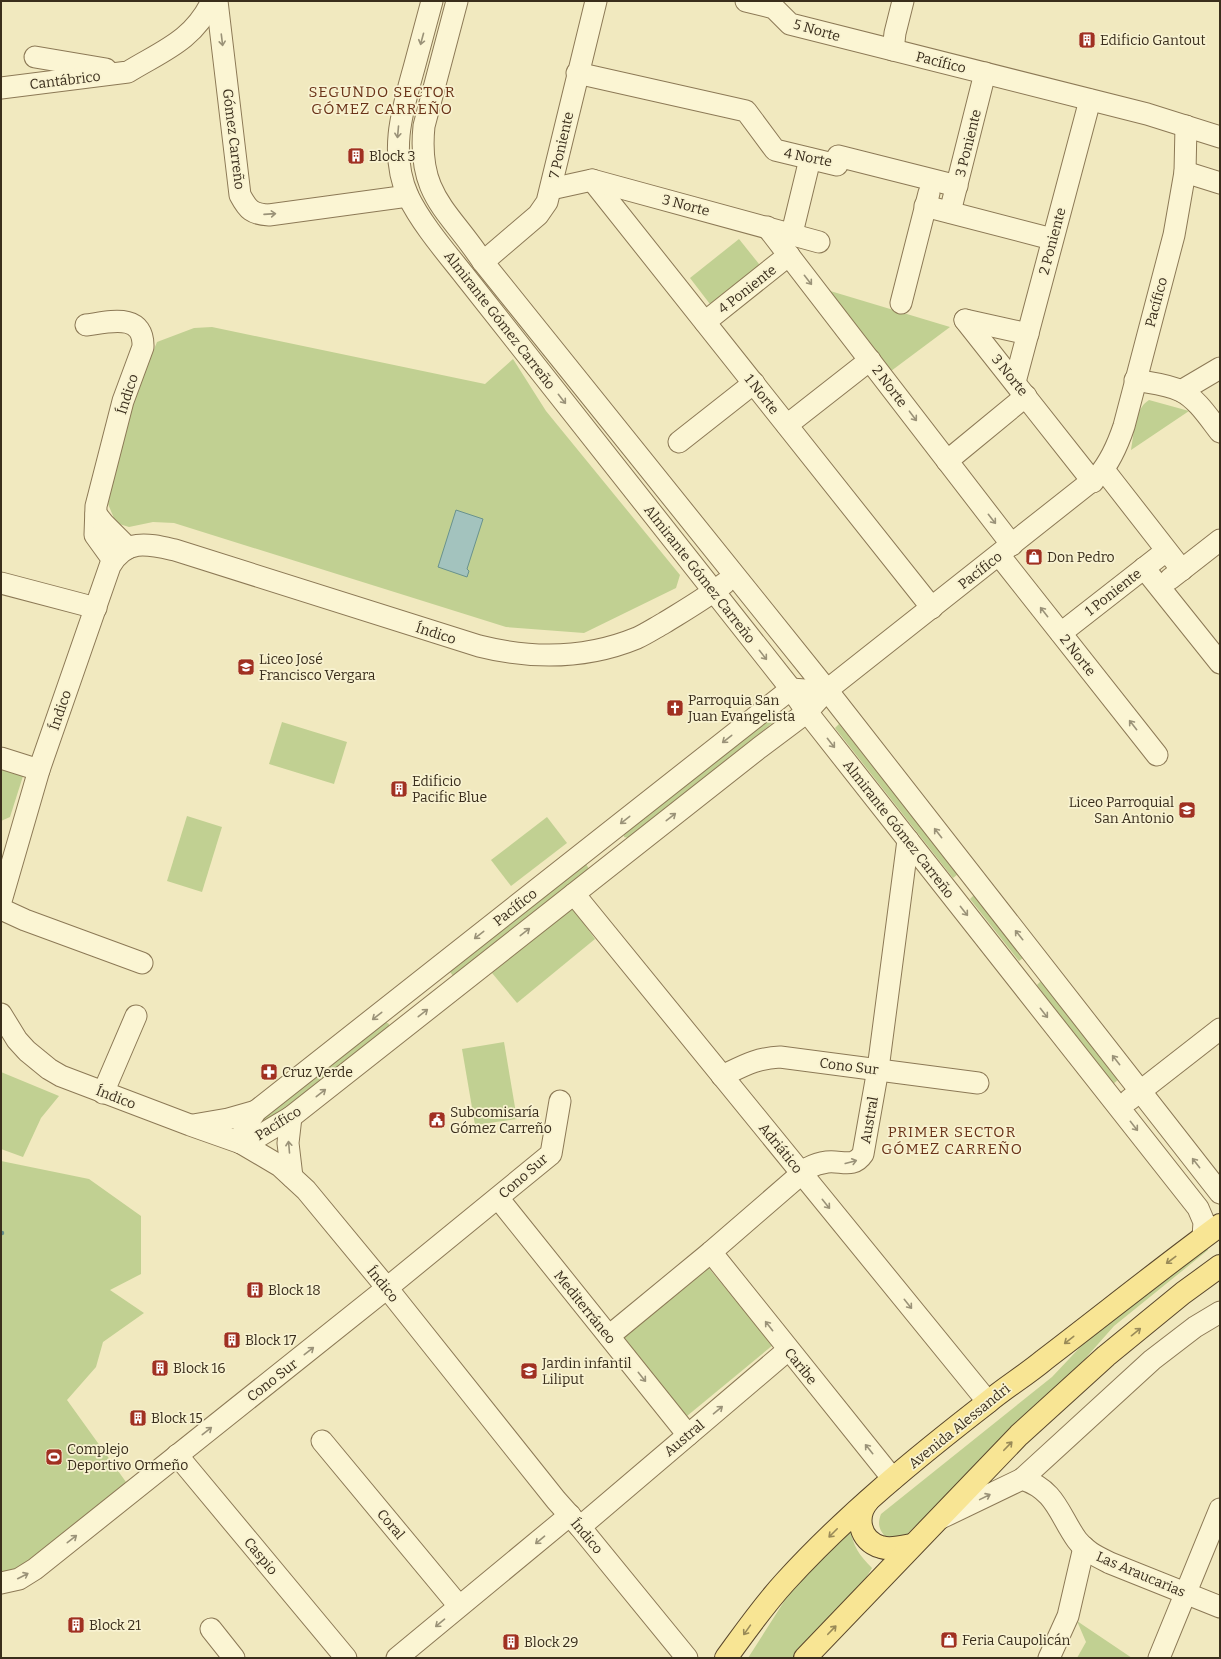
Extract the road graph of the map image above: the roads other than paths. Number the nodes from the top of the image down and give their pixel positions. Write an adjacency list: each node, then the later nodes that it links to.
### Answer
1 (212, 1): 11 (street, Cantábrico)
2 (218, 1): 25 (street, Gómez Carreño, one-way to 25)
3 (432, 1): 25 (street, Almirante Gómez Carreño, one-way to 25)
4 (457, 1): 33 (street, Almirante Gómez Carreño)
5 (596, 1): 12 (street, 7 Poniente)
6 (746, 1): 8 (street, 5 Norte)
7 (903, 1): 9 (street)
8 (775, 5): 9 (street, 5 Norte)
9 (893, 50): 13 (street, Pacífico)
10 (35, 57): 11 (street, Cantábrico)
11 (128, 72): 14 (street, Cantábrico)
12 (577, 73): 18 (street, 4 Norte); 24 (street, 7 Poniente)
13 (986, 73): 15 (street, Pacífico); 23 (street, 3 Poniente)
14 (1, 88)
15 (1090, 100): 16 (street, Pacífico); 30 (street, 2 Poniente)
16 (1186, 126): 17 (street); 19 (street, Pacífico)
17 (1220, 137)
18 (810, 159): 21 (street, 4 Norte); 29 (street)
19 (1185, 172): 22 (street); 40 (street, Pacífico)
20 (592, 180): 24 (street, 3 Norte); 28 (street, 3 Norte); 35 (street, 1 Norte)
21 (932, 180): 23 (street, 4 Norte); 26 (street, 3 Poniente)
22 (1220, 183)
23 (957, 186): 27 (street, 3 Poniente)
24 (552, 189): 33 (street, 7 Poniente)
25 (408, 196): 59 (street, Almirante Gómez Carreño, one-way to 59)
26 (925, 206): 27 (street); 34 (street, 3 Poniente)
27 (950, 212): 30 (street)
28 (767, 227): 29 (street, 3 Norte); 32 (street, 2 Norte)
29 (792, 233): 31 (street, 3 Norte)
30 (1052, 239): 37 (street, 2 Poniente)
31 (819, 242)
32 (789, 255): 35 (street, 4 Poniente); 38 (street, 2 Norte, one-way to 38)
33 (483, 262): 56 (street, Almirante Gómez Carreño)
34 (901, 303)
35 (705, 322): 42 (street, 1 Norte)
36 (86, 325): 53 (street, Índico)
37 (1028, 334): 43 (street, 2 Poniente); 43 (street, 3 Norte)
38 (870, 360): 45 (street); 48 (street, 2 Norte, one-way to 48)
39 (1220, 368): 44 (street)
40 (1135, 380): 44 (street); 49 (street, Pacífico)
41 (1220, 383): 44 (street)
42 (754, 384): 45 (street, 1 Norte); 47 (street)
43 (1020, 389): 48 (street); 49 (street, 3 Norte)
44 (1188, 396): 46 (street)
45 (787, 425): 61 (street, 1 Norte)
46 (1220, 432)
47 (679, 442)
48 (947, 461): 51 (street, 2 Norte, one-way to 51)
49 (1098, 476): 51 (street, Pacífico); 52 (street, 3 Norte)
50 (1220, 540): 55 (street, 1 Poniente)
51 (1006, 550): 61 (street, Pacífico); 62 (street, 2 Norte, one-way to 51)
52 (1166, 551): 54 (street, 1 Poniente); 55 (street, 3 Norte)
53 (121, 554): 59 (street, Índico); 60 (street, Índico)
54 (1144, 568): 58 (street); 62 (street, 1 Poniente)
55 (1182, 570): 58 (street, 1 Poniente)
56 (735, 575): 59 (street, Índico); 65 (street, Almirante Gómez Carreño)
57 (1, 583): 60 (street)
58 (1160, 588): 63 (street)
59 (714, 592): 64 (street, Almirante Gómez Carreño, one-way to 64)
60 (96, 608): 69 (street, Índico)
61 (932, 608): 65 (street, Pacífico)
62 (1061, 633): 67 (street, 2 Norte, one-way to 62)
63 (1220, 663)
64 (791, 689): 65 (street); 66 (street, Almirante Gómez Carreño); 89 (street, Pacífico, one-way to 89)
65 (827, 690): 66 (street, Pacífico); 71 (street, Almirante Gómez Carreño, one-way to 65)
66 (807, 712): 70 (street, Almirante Gómez Carreño, one-way to 70); 73 (street, Pacífico, one-way to 66)
67 (1157, 755)
68 (1, 758): 69 (street)
69 (39, 770): 74 (street, Índico)
70 (908, 840): 72 (street, Almirante Gómez Carreño); 82 (street, Austral)
71 (972, 876): 72 (street); 76 (street, Almirante Gómez Carreño, one-way to 71)
72 (949, 892): 78 (street, Almirante Gómez Carreño, one-way to 78)
73 (574, 894): 83 (street, Adriático); 90 (street, Pacífico, one-way to 73)
74 (1, 900)
75 (1, 909): 77 (street)
76 (1039, 960): 78 (street); 85 (street, Almirante Gómez Carreño, one-way to 76)
77 (142, 964)
78 (1016, 977): 88 (street, Almirante Gómez Carreño, one-way to 88)
79 (1, 1014): 86 (street, Índico)
80 (136, 1016): 86 (street)
81 (1220, 1029): 85 (street)
82 (878, 1070): 83 (street, Cono Sur); 84 (street, Cono Sur); 93 (street, Austral, one-way to 82)
83 (722, 1076): 93 (street, Adriático)
84 (978, 1083)
85 (1140, 1091): 88 (street); 95 (street, Almirante Gómez Carreño, one-way to 85)
86 (103, 1093): 91 (street, Índico)
87 (560, 1101): 96 (street, Cono Sur)
88 (1119, 1108): 97 (street, Almirante Gómez Carreño, one-way to 97)
89 (256, 1111): 91 (street); 92 (street, Pacífico)
90 (291, 1117): 92 (street, Pacífico); 94 (street, one-way to 90)
91 (190, 1125): 92 (street, Índico)
92 (241, 1143): 94 (street, Índico)
93 (802, 1173): 98 (street, Austral); 104 (street, Adriático, one-way to 104)
94 (292, 1177): 100 (street, Índico)
95 (1220, 1193)
96 (498, 1198): 100 (street, Cono Sur); 102 (street, Mediterráneo)
97 (1212, 1231): 104 (main road, Avenida Alessandri, one-way to 104)
98 (710, 1252): 102 (street, Austral); 103 (street, Caribe, one-way to 98)
99 (1220, 1266): 112 (main road, one-way to 99)
100 (387, 1288): 107 (street, Cono Sur, one-way to 100); 113 (street, Índico)
101 (1220, 1312): 109 (street)
102 (608, 1336): 105 (street, Mediterráneo, one-way to 105)
103 (788, 1350): 105 (street, Austral, one-way to 103); 108 (street, Caribe, one-way to 103)
104 (988, 1402): 108 (main road, Avenida Alessandri)
105 (688, 1435): 113 (street, Austral)
106 (322, 1441): 118 (street, Coral)
107 (177, 1455): 116 (street, Cono Sur, one-way to 107); 122 (street, Caspio)
108 (893, 1479): 110 (main road, Avenida Alessandri)
109 (1022, 1479): 112 (street, one-way to 109); 115 (street, Las Araucarias)
110 (872, 1497): 114 (main road); 125 (main road, Avenida Alessandri, one-way to 125)
111 (1220, 1509): 117 (street)
112 (937, 1520): 114 (main road)
113 (575, 1521): 118 (street, Austral, one-way to 118); 124 (street, Índico)
114 (912, 1546): 126 (main road, one-way to 114)
115 (1084, 1547): 117 (street, Las Araucarias); 127 (street)
116 (1, 1583)
117 (1185, 1592): 119 (street, Las Araucarias); 128 (street)
118 (459, 1606): 123 (street, Austral, one-way to 123)
119 (1220, 1607)
120 (211, 1630): 121 (street)
121 (234, 1658)
122 (346, 1658)
123 (397, 1658)
124 (688, 1658)
125 (726, 1658)
126 (805, 1658)
127 (1049, 1658)
128 (1159, 1658)

